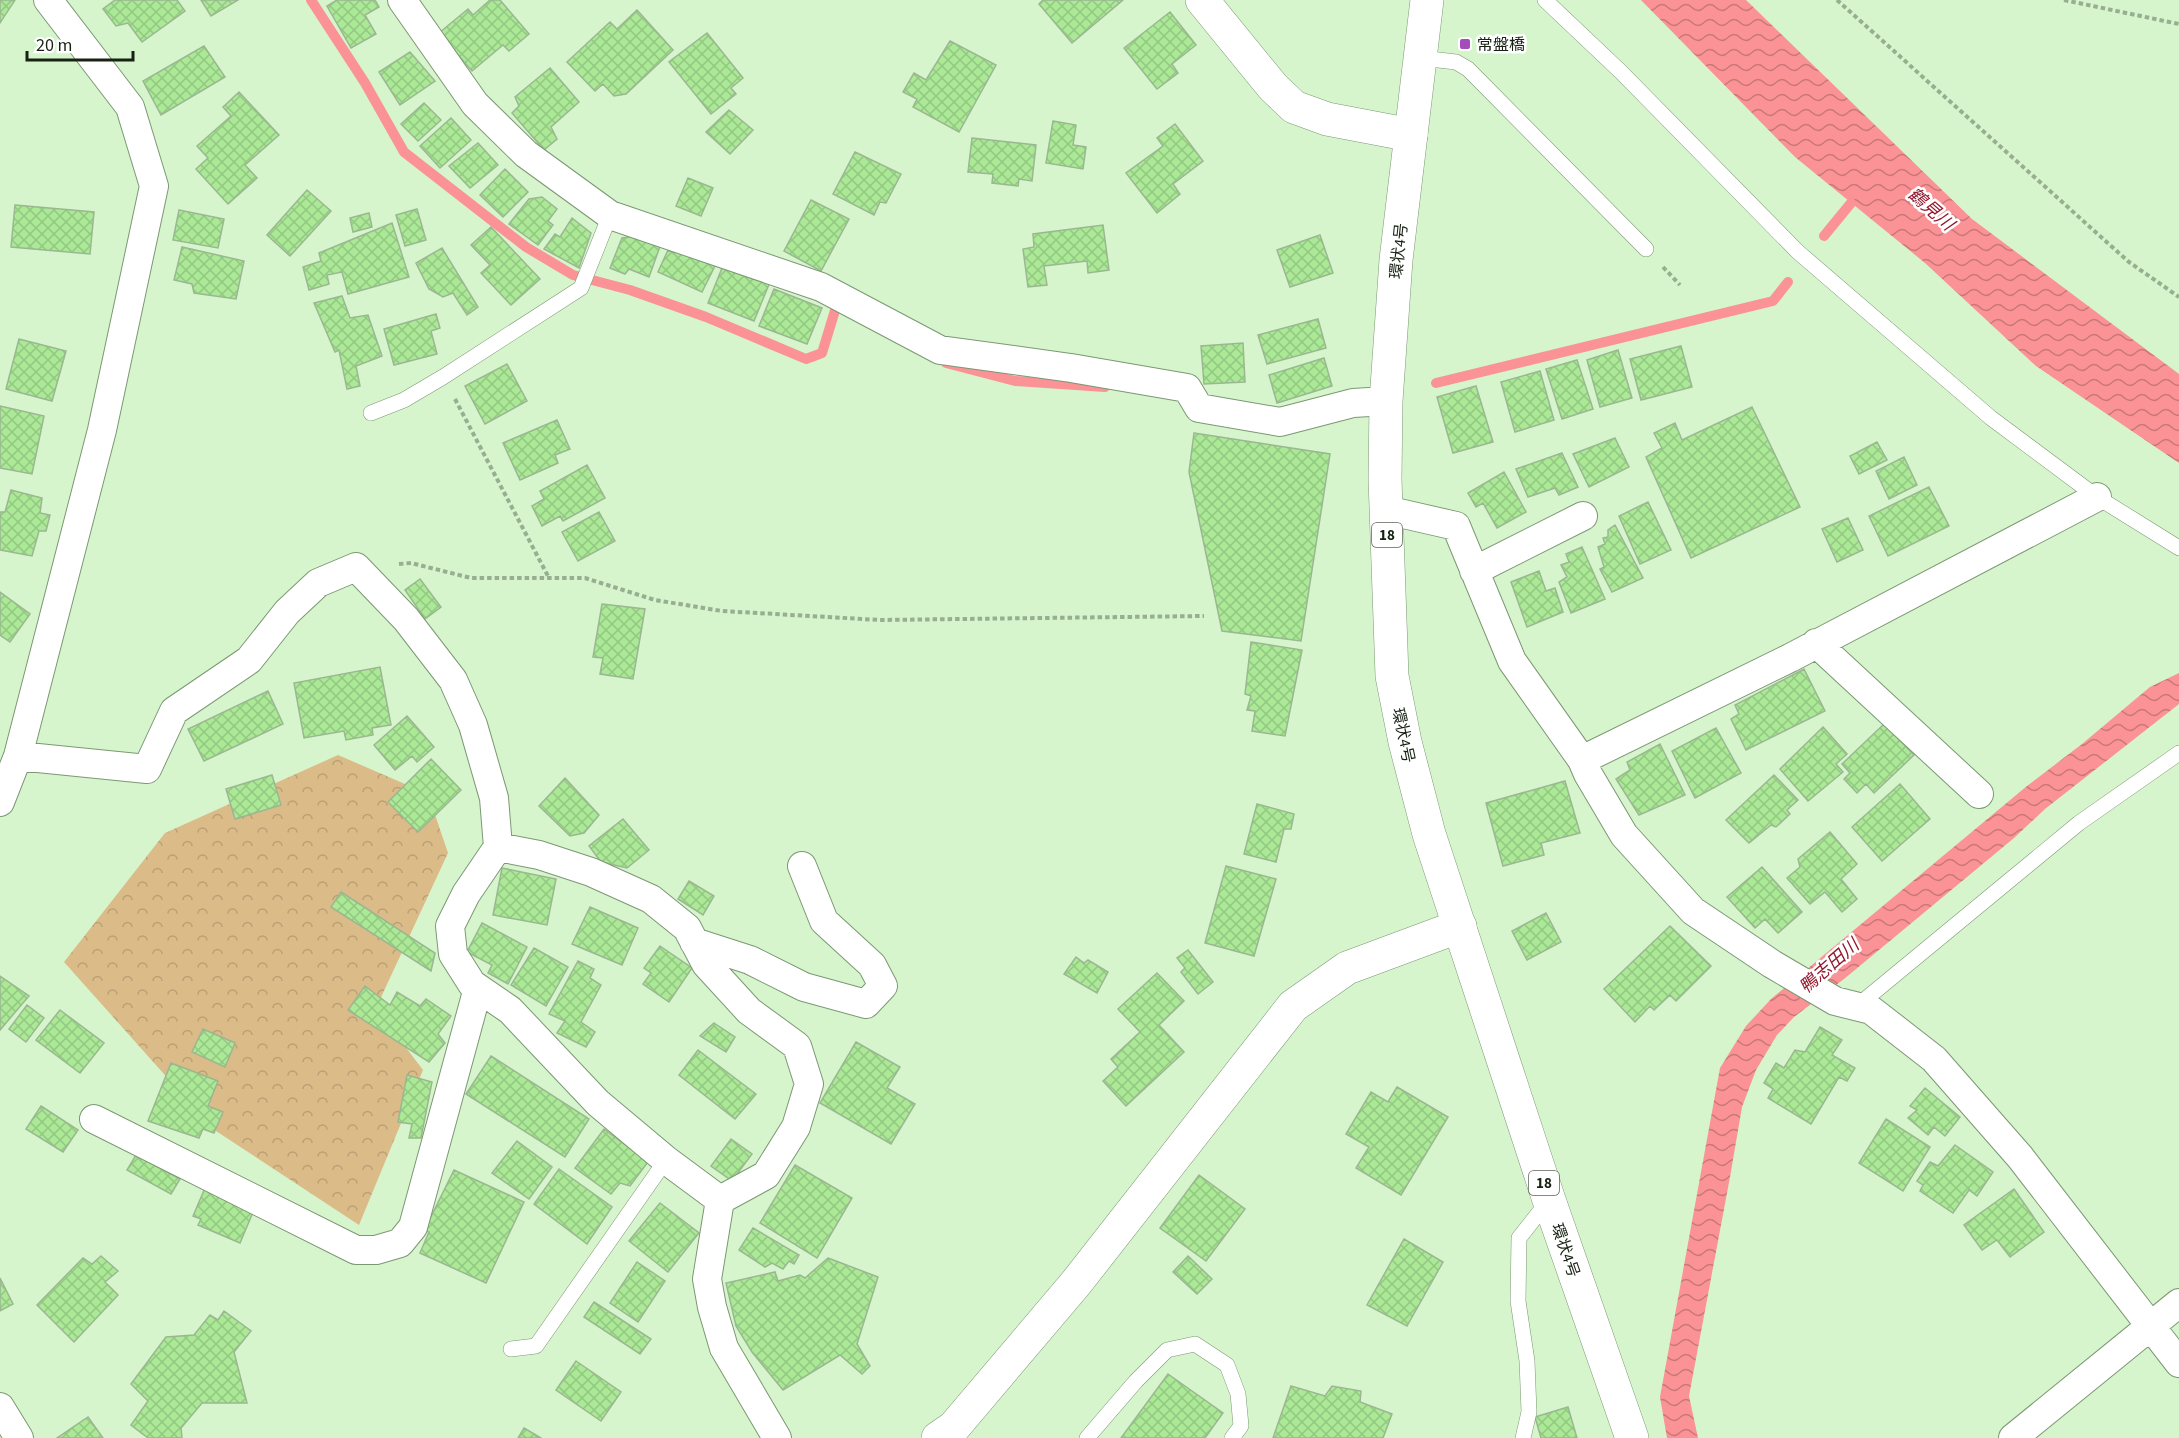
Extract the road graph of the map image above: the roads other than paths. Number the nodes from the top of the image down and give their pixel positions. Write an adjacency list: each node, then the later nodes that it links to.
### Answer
1 (48, 0): 19 (street)
2 (402, 0): 8 (street)
3 (1202, 0): 7 (main road)
4 (1427, 0): 6 (main road, 環状4号 / 18)
5 (1545, 0): 12 (lane)
6 (1420, 57): 7 (main road, 環状4号 / 18); 9 (lane)
7 (1411, 135): 10 (main road, 環状4号 / 18)
8 (610, 215): 10 (street); 11 (lane)
9 (1646, 249)
10 (1386, 401): 13 (main road, 環状4号 / 18)
11 (371, 413)
12 (2097, 497): 15 (lane); 17 (street)
13 (1386, 510): 16 (street); 25 (main road, 環状4号 / 18)
14 (1583, 516): 16 (street)
15 (2179, 548)
16 (1474, 571): 20 (street)
17 (1816, 644): 20 (street); 21 (street)
18 (2179, 753): 28 (lane)
19 (18, 756): 22 (street); 23 (street)
20 (1581, 760): 28 (street)
21 (1979, 794)
22 (0, 802)
23 (498, 847): 26 (street); 27 (street)
24 (802, 866): 26 (street)
25 (1460, 926): 32 (main road, 環状4号 / 18); 38 (main road)
26 (694, 942): 31 (street)
27 (478, 988): 29 (street); 30 (street)
28 (1845, 1004): 34 (street)
29 (94, 1119)
30 (666, 1160): 31 (street); 35 (lane)
31 (720, 1200): 40 (street)
32 (1549, 1200): 43 (lane); 44 (main road, 環状4号 / 18)
33 (2179, 1303): 34 (street)
34 (2150, 1327): 36 (street); 45 (street)
35 (511, 1348)
36 (2179, 1363)
37 (0, 1407): 39 (street)
38 (953, 1434)
39 (19, 1438)
40 (777, 1438)
41 (1087, 1438): 42 (lane)
42 (1232, 1438)
43 (1523, 1438)
44 (1632, 1438)
45 (2013, 1438)

